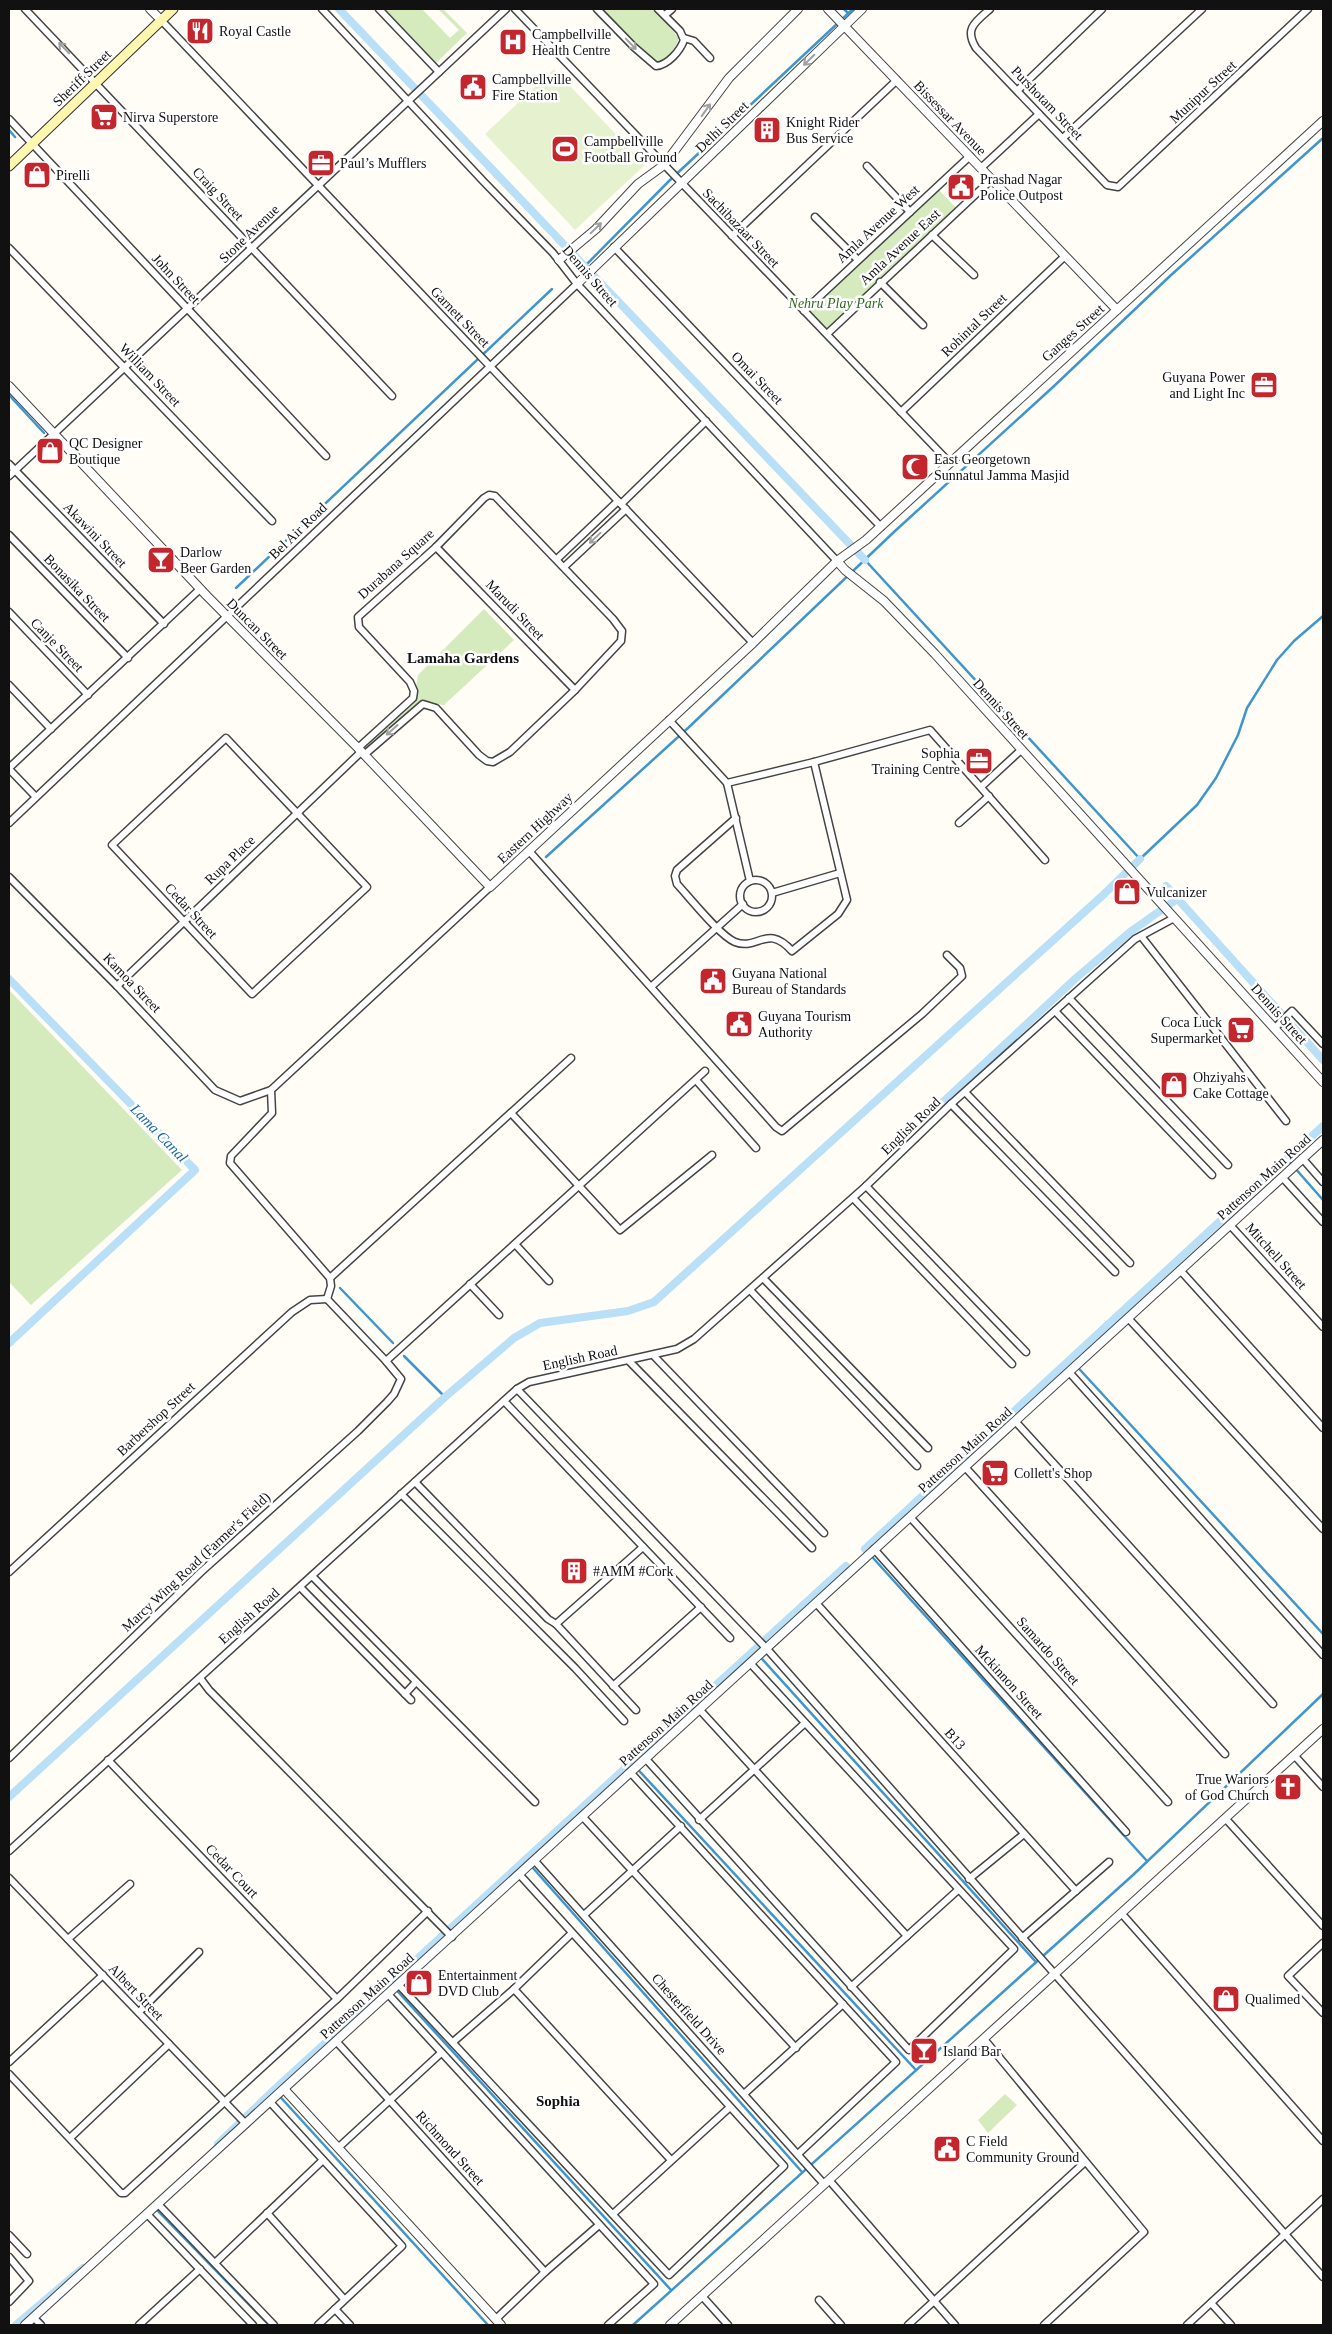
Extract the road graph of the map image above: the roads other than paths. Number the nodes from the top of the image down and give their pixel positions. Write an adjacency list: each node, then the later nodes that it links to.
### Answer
1 (26, 9): 25 (street, Craig Street, one-way to 1)
2 (150, 9): 19 (street, Garnett Street)
3 (173, 9): 19 (main road, Sheriff Street)
4 (322, 9): 27 (street, Dennis Street)
5 (379, 9): 23 (street)
6 (506, 9): 23 (street, Stone Avenue)
7 (515, 9): 34 (street, Sachibazaar Street)
8 (597, 9): 21 (street, one-way to 21)
9 (658, 9): 18 (street)
10 (672, 9): 18 (street)
11 (798, 9): 34 (street, Delhi Street, one-way to 11)
12 (828, 9): 20 (street, Bissessar Avenue)
13 (862, 9): 20 (street, Delhi Street)
14 (990, 9): 26 (street, Purshotam Street)
15 (1102, 9): 26 (street)
16 (1202, 9): 31 (street)
17 (1308, 9): 41 (street, Munipur Street)
18 (665, 15): 21 (street)
19 (161, 20): 25 (main road, Sheriff Street); 40 (street, Garnett Street)
20 (841, 23): 24 (street, Bissessar Avenue); 39 (street, Delhi Street, one-way to 39)
21 (684, 38): 22 (street)
22 (710, 58)
23 (439, 72): 27 (street, Stone Avenue)
24 (896, 80): 33 (street, Bissessar Avenue); 45 (street)
25 (98, 83): 32 (main road, Sheriff Street); 48 (street, Craig Street)
26 (1018, 90): 28 (street, Purshotam Street)
27 (407, 100): 40 (street, Stone Avenue); 51 (street, Dennis Street)
28 (1039, 114): 31 (street, Purshotam Street); 37 (street)
29 (9, 118): 32 (street, John Street)
30 (1323, 121): 56 (street, Ganges Street)
31 (1063, 138): 41 (street, Purshotam Street)
32 (33, 144): 35 (main road, Sheriff Street); 55 (street, John Street)
33 (970, 156): 37 (street, Bissessar Avenue); 42 (street, Amla Avenue West)
34 (664, 165): 39 (street, Sachibazaar Street); 51 (street, Delhi Street, one-way to 34)
35 (9, 166)
36 (866, 166): 42 (street)
37 (981, 168): 38 (street, Bissessar Avenue)
38 (992, 179): 44 (street, Amla Avenue East); 49 (street, Bissessar Avenue)
39 (680, 182): 45 (street, Sachibazaar Street); 46 (street, Delhi Street)
40 (317, 184): 48 (street, Stone Avenue); 61 (street, Garnett Street)
41 (1112, 187)
42 (910, 212): 50 (street, Amla Avenue West)
43 (815, 217): 50 (street)
44 (932, 235): 52 (street); 54 (street, Amla Avenue East)
45 (732, 236): 57 (street, Sachibazaar Street)
46 (614, 247): 53 (street, Delhi Street); 75 (street, Omai Street)
47 (9, 248): 60 (street, William Street)
48 (252, 248): 55 (street, Stone Avenue); 63 (street, Craig Street)
49 (1065, 256): 56 (street, Bissessar Avenue); 64 (street, Rohintal Street)
50 (858, 260): 57 (street, Amla Avenue West)
51 (561, 263): 53 (street, Dennis Street)
52 (974, 275)
53 (575, 281): 61 (street, Bel Air Road); 65 (street, Dennis Street)
54 (880, 282): 58 (street); 59 (street, Amla Avenue East)
55 (188, 310): 60 (street, Stone Avenue); 67 (street, John Street)
56 (1117, 310): 68 (street, Ganges Street)
57 (804, 311): 59 (street, Sachibazaar Street)
58 (923, 325)
59 (827, 334): 64 (street, Sachibazaar Street)
60 (124, 367): 66 (street, Stone Avenue); 74 (street, William Street)
61 (491, 367): 72 (street, Garnett Street); 83 (street, Bel Air Road)
62 (9, 386): 66 (street, Duncan Street)
63 (392, 396)
64 (901, 412): 68 (street, Sachibazaar Street)
65 (706, 421): 72 (street); 79 (street, Dennis Street)
66 (54, 433): 70 (street, Stone Avenue); 81 (street, Duncan Street)
67 (326, 456)
68 (950, 463): 75 (street, Ganges Street)
69 (9, 464): 70 (street, Akawini Street)
70 (14, 470): 71 (street, Stone Avenue); 84 (street, Akawini Street)
71 (9, 476)
72 (620, 502): 73 (street, Garnett Street); 78 (street)
73 (626, 509): 80 (street, one-way to 80); 85 (street, Garnett Street)
74 (272, 521)
75 (881, 526): 79 (street, Ganges Street)
76 (9, 535): 86 (street, Bonasika Street)
77 (436, 547): 78 (street, Durabana Square); 88 (street, Marudi Street); 90 (street, Durabana Square)
78 (557, 559): 80 (street, Durabana Square)
79 (837, 560): 85 (street, Eastern Highway); 94 (street, Dennis Street)
80 (564, 567): 88 (street, Durabana Square)
81 (200, 589): 83 (street, Duncan Street); 84 (street)
82 (9, 612): 89 (street, Canje Street)
83 (227, 617): 95 (street, Duncan Street); 100 (street, Bel Air Road)
84 (164, 624): 86 (street)
85 (753, 643): 92 (street, Eastern Highway)
86 (128, 658): 89 (street)
87 (9, 686): 93 (street)
88 (575, 690): 91 (street, Durabana Square)
89 (88, 695): 93 (street)
90 (413, 698): 91 (street); 95 (street)
91 (420, 706): 95 (street, one-way to 95)
92 (669, 720): 98 (street); 106 (street, Eastern Highway)
93 (51, 729): 97 (street)
94 (1021, 750): 99 (street); 114 (street, Dennis Street)
95 (361, 752): 102 (street, Rupa Place); 111 (street, Duncan Street)
96 (814, 762): 98 (street); 99 (street); 108 (street)
97 (9, 768): 100 (street)
98 (727, 783): 103 (street)
99 (981, 788): 101 (street)
100 (35, 796): 104 (street)
101 (989, 796): 105 (street); 107 (street)
102 (297, 813): 115 (street, Rupa Place); 115 (street, Cedar Street); 115 (street, Cedar Street)
103 (736, 818): 110 (street); 116 (street)
104 (9, 823)
105 (959, 823)
106 (529, 851): 111 (street, Eastern Highway); 120 (street)
107 (1046, 860)
108 (840, 873): 112 (street); 116 (street)
109 (9, 877): 119 (street, Kamoa Street)
110 (750, 881): 112 (street); 113 (street)
111 (490, 887): 129 (street, Eastern Highway)
112 (772, 893): 113 (street)
113 (743, 904): 116 (street)
114 (1174, 918): 117 (street, English Road); 123 (street, Dennis Street)
115 (184, 922): 119 (street, Rupa Place)
116 (718, 928): 120 (street)
117 (1141, 936): 121 (street, English Road); 134 (street)
118 (947, 955): 120 (street)
119 (117, 986): 131 (street, Kamoa Street)
120 (652, 986)
121 (1069, 998): 122 (street, English Road); 139 (street)
122 (1054, 1011): 130 (street, English Road); 140 (street)
123 (1275, 1028): 124 (street); 128 (street, Dennis Street)
124 (1323, 1044)
125 (571, 1058): 133 (street)
126 (705, 1071): 127 (street)
127 (696, 1080): 136 (street); 144 (street)
128 (1323, 1082)
129 (271, 1090): 131 (street, Eastern Highway); 152 (street)
130 (965, 1092): 132 (street, English Road); 149 (street)
131 (240, 1101)
132 (951, 1104): 143 (street, English Road); 151 (street)
133 (511, 1113): 144 (street); 152 (street)
134 (1286, 1121)
135 (1323, 1140): 138 (street, Pattenson Main Road)
136 (756, 1148)
137 (712, 1155): 144 (street)
138 (1301, 1160): 141 (street, Pattenson Main Road); 142 (street)
139 (1228, 1165)
140 (1212, 1175)
141 (1282, 1177): 146 (street); 147 (street, Pattenson Main Road)
142 (1323, 1182)
143 (866, 1186): 145 (street, English Road); 161 (street)
144 (578, 1187): 148 (street)
145 (853, 1198): 153 (street, English Road); 165 (street)
146 (1323, 1222)
147 (1230, 1225): 150 (street, Pattenson Main Road); 160 (street, Mitchell Street)
148 (516, 1244): 154 (street); 155 (street)
149 (1130, 1263)
150 (1180, 1270): 159 (street, Pattenson Main Road); 170 (street)
151 (1115, 1272)
152 (330, 1278): 157 (street)
153 (763, 1278): 156 (street, English Road); 171 (street)
154 (549, 1281)
155 (470, 1284): 158 (street); 164 (street)
156 (750, 1290): 162 (street, English Road); 172 (street)
157 (327, 1299): 164 (street); 182 (street, Barbershop Street)
158 (499, 1316)
159 (1128, 1318): 166 (street, Pattenson Main Road); 177 (street)
160 (1323, 1327)
161 (1026, 1352)
162 (653, 1355): 163 (street, English Road); 178 (street)
163 (629, 1360): 167 (street, English Road); 180 (street)
164 (386, 1361): 205 (street, Marcy Wing Road (Farmer's Field))
165 (1012, 1364)
166 (1069, 1372): 169 (street, Pattenson Main Road); 190 (street)
167 (517, 1389): 168 (street, English Road); 189 (street)
168 (504, 1401): 174 (street, English Road); 179 (street)
169 (1015, 1421): 173 (street, Pattenson Main Road); 197 (street)
170 (1323, 1428)
171 (928, 1448)
172 (917, 1466)
173 (965, 1467): 176 (street, Pattenson Main Road); 203 (street)
174 (416, 1482): 175 (street, English Road); 187 (street)
175 (401, 1494): 183 (street, English Road); 200 (street)
176 (910, 1517): 181 (street, Pattenson Main Road); 212 (street, Samardo Street)
177 (1323, 1530)
178 (824, 1533)
179 (643, 1546): 186 (street); 187 (street)
180 (812, 1548)
181 (874, 1550): 185 (street, Pattenson Main Road); 217 (street, Mckinnon Street)
182 (9, 1572)
183 (312, 1576): 184 (street, English Road); 193 (street)
184 (300, 1587): 192 (street, English Road); 195 (street)
185 (816, 1603): 189 (street, Pattenson Main Road); 218 (street, B13)
186 (701, 1607): 188 (street); 194 (street)
187 (556, 1624): 194 (street)
188 (730, 1638)
189 (765, 1650): 191 (street, Pattenson Main Road); 225 (street)
190 (1323, 1655)
191 (752, 1661): 198 (street, Pattenson Main Road); 201 (street)
192 (200, 1678): 206 (street, English Road); 229 (street)
193 (416, 1682): 195 (street); 211 (street)
194 (613, 1686): 199 (street)
195 (405, 1694): 196 (street)
196 (411, 1700)
197 (1273, 1704)
198 (699, 1709): 207 (street, Pattenson Main Road); 208 (street)
199 (636, 1710)
200 (624, 1721)
201 (805, 1723): 208 (street); 227 (street)
202 (1323, 1729): 204 (street)
203 (1225, 1754)
204 (1294, 1755): 210 (street); 214 (street)
205 (9, 1758)
206 (108, 1760): 219 (street, English Road); 246 (street, Cedar Court)
207 (644, 1760): 209 (street, Pattenson Main Road); 215 (street)
208 (754, 1769): 215 (street); 235 (street)
209 (632, 1771): 213 (street, Pattenson Main Road); 216 (street)
210 (1323, 1787)
211 (535, 1802)
212 (1168, 1802)
213 (582, 1816): 220 (street, Pattenson Main Road); 222 (street)
214 (1225, 1818): 230 (street); 232 (street)
215 (699, 1820): 243 (street)
216 (681, 1826): 222 (street); 247 (street)
217 (1126, 1832)
218 (1024, 1834): 225 (street); 228 (street, B13)
219 (9, 1851)
220 (534, 1860): 223 (street, Pattenson Main Road); 231 (street, Chesterfield Drive)
221 (1109, 1862): 228 (street)
222 (632, 1870): 231 (street); 254 (street)
223 (519, 1874): 233 (street); 234 (street, Pattenson Main Road)
224 (9, 1878): 237 (street, Albert Street)
225 (969, 1879): 236 (street)
226 (130, 1884): 237 (street)
227 (958, 1890): 235 (street); 243 (street)
228 (1076, 1891): 236 (street)
229 (428, 1911): 234 (street); 246 (street)
230 (1122, 1914): 241 (street); 266 (street)
231 (584, 1915): 259 (street, Chesterfield Drive)
232 (1323, 1926)
233 (572, 1933): 244 (street); 263 (street)
234 (450, 1934): 242 (street, Pattenson Main Road)
235 (907, 1936): 243 (street)
236 (1022, 1938): 241 (street)
237 (68, 1939): 240 (street, Albert Street)
238 (1323, 1943): 249 (street)
239 (199, 1952): 248 (street)
240 (103, 1975): 248 (street, Albert Street); 256 (street)
241 (1054, 1975): 250 (street); 278 (street)
242 (398, 1984): 245 (street, Pattenson Main Road); 252 (street)
243 (851, 1987)
244 (514, 1989): 252 (street); 270 (street)
245 (388, 1994): 251 (street, Pattenson Main Road); 255 (street)
246 (337, 1998): 261 (street)
247 (843, 2004): 254 (street); 268 (street)
248 (139, 2012): 253 (street, Albert Street)
249 (1323, 2013)
250 (984, 2039): 271 (street); 272 (street)
251 (336, 2041): 258 (street, Pattenson Main Road); 260 (street, Richmond Street)
252 (453, 2042): 276 (street)
253 (169, 2044): 261 (street, Albert Street); 265 (street)
254 (796, 2048): 259 (street)
255 (441, 2053): 260 (street); 277 (street)
256 (9, 2062)
257 (9, 2074): 265 (street)
258 (284, 2089): 262 (street, Pattenson Main Road); 267 (street)
259 (744, 2094): 268 (street, Chesterfield Drive)
260 (390, 2101): 267 (street); 284 (street, Richmond Street)
261 (226, 2102): 264 (street, Albert Street); 265 (street)
262 (270, 2102): 264 (street, Pattenson Main Road); 269 (street)
263 (729, 2108): 270 (street); 276 (street)
264 (245, 2122): 274 (street, Pattenson Main Road)
265 (70, 2138)
266 (1323, 2140)
267 (338, 2147): 294 (street)
268 (798, 2154): 272 (street, Chesterfield Drive)
269 (322, 2160): 275 (street); 287 (street)
270 (670, 2160): 276 (street)
271 (1085, 2162): 290 (street); 308 (street)
272 (826, 2182): 286 (street); 290 (street, Chesterfield Drive)
273 (1323, 2199): 278 (street)
274 (154, 2208): 282 (street); 283 (street); 293 (street, Pattenson Main Road)
275 (266, 2213): 282 (street); 287 (street)
276 (613, 2214)
277 (599, 2225): 284 (street); 302 (street)
278 (1285, 2234): 285 (street); 291 (street)
279 (9, 2235): 280 (street)
280 (27, 2254)
281 (9, 2258): 289 (street)
282 (215, 2263): 299 (street)
283 (200, 2270): 295 (street); 298 (street)
284 (545, 2272): 294 (street)
285 (1323, 2276)
286 (702, 2296): 303 (street); 304 (street)
287 (344, 2299): 292 (street)
288 (819, 2300): 305 (street)
289 (9, 2302)
290 (934, 2302): 306 (street); 307 (street, Chesterfield Drive)
291 (1211, 2303): 309 (street); 310 (street)
292 (334, 2309): 300 (street); 301 (street)
293 (34, 2318): 296 (street, Pattenson Main Road); 297 (street)
294 (498, 2322)
295 (144, 2324)
296 (26, 2325)
297 (41, 2325)
298 (253, 2325)
299 (274, 2325)
300 (318, 2325)
301 (350, 2325)
302 (608, 2325)
303 (670, 2325)
304 (728, 2325)
305 (841, 2325)
306 (908, 2325)
307 (955, 2325)
308 (1044, 2325)
309 (1187, 2325)
310 (1232, 2325)

